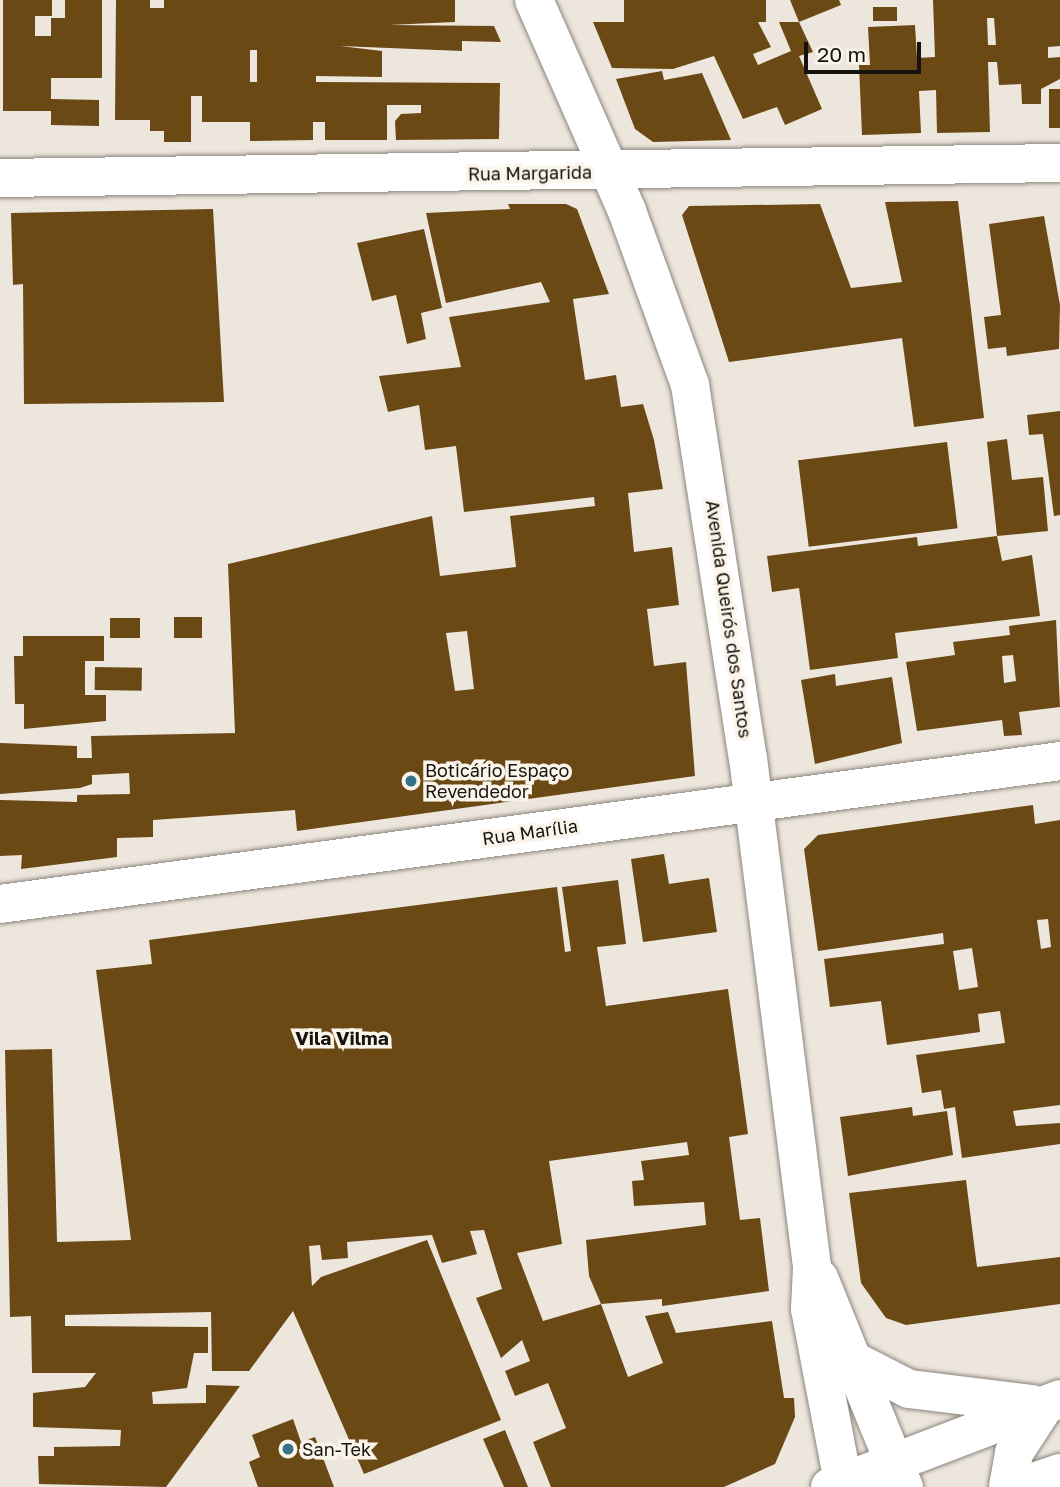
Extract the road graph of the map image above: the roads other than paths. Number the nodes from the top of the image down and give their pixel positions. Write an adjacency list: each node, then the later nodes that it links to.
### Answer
1 (534, 0): 3 (main road, Avenida Queirós dos Santos)
2 (1060, 163): 3 (main road, Rua Margarida)
3 (611, 172): 4 (main road, Rua Margarida); 6 (main road, Avenida Queirós dos Santos)
4 (0, 178)
5 (1060, 761): 6 (main road, Rua Marília)
6 (752, 801): 7 (main road, Rua Marília); 8 (main road, Avenida Queirós dos Santos)
7 (0, 904)
8 (812, 1268): 9 (main road, Avenida Queirós dos Santos); 13 (main road, Avenida Queirós dos Santos)
9 (854, 1361): 10 (main road); 12 (main road, Avenida Queirós dos Santos)
10 (1052, 1402): 12 (main road); 15 (main road)
11 (1060, 1473): 14 (main road)
12 (900, 1475): 13 (main road)
13 (839, 1485)
14 (1022, 1486)
15 (1008, 1487)

